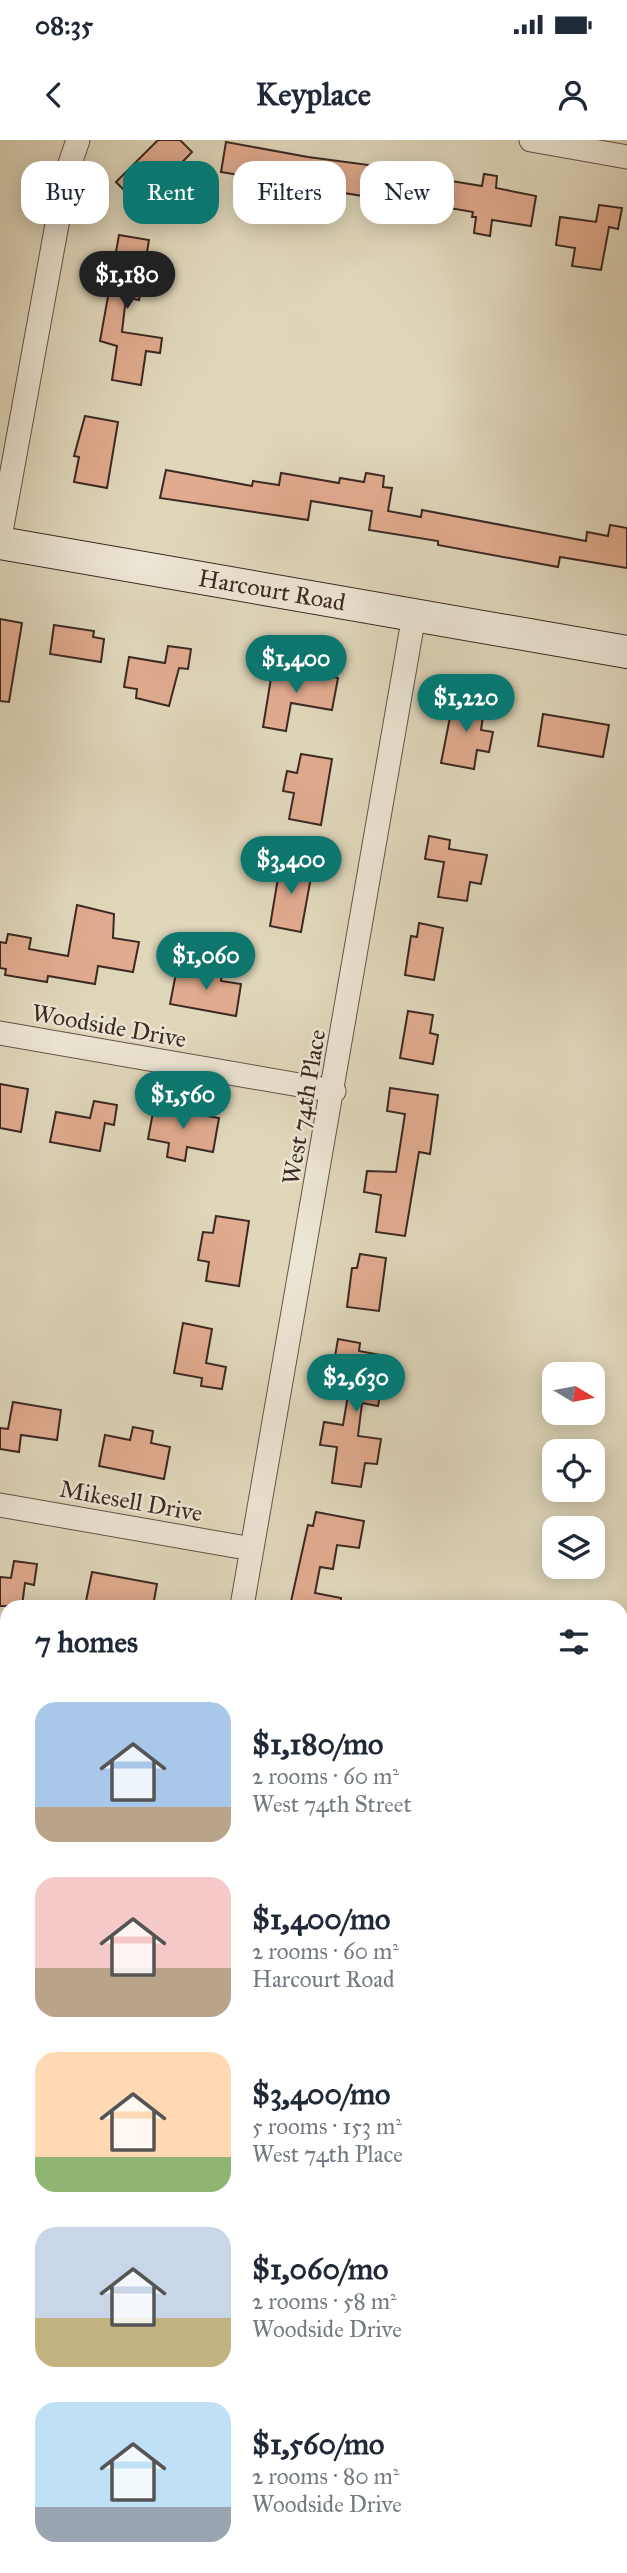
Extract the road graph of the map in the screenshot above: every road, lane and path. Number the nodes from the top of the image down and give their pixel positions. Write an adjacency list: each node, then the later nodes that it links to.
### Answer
1 (78, 140): 4 (street)
2 (531, 140): 3 (street)
3 (627, 157)
4 (0, 537)
5 (0, 543): 6 (street, Harcourt Road)
6 (415, 615): 7 (street, Harcourt Road); 9 (street, West 74th Place)
7 (627, 652)
8 (0, 1033): 9 (street, Woodside Drive)
9 (334, 1091): 11 (street, West 74th Place)
10 (0, 1505): 11 (street, Mikesell Drive)
11 (252, 1549): 12 (street, West 74th Place)
12 (243, 1600)

